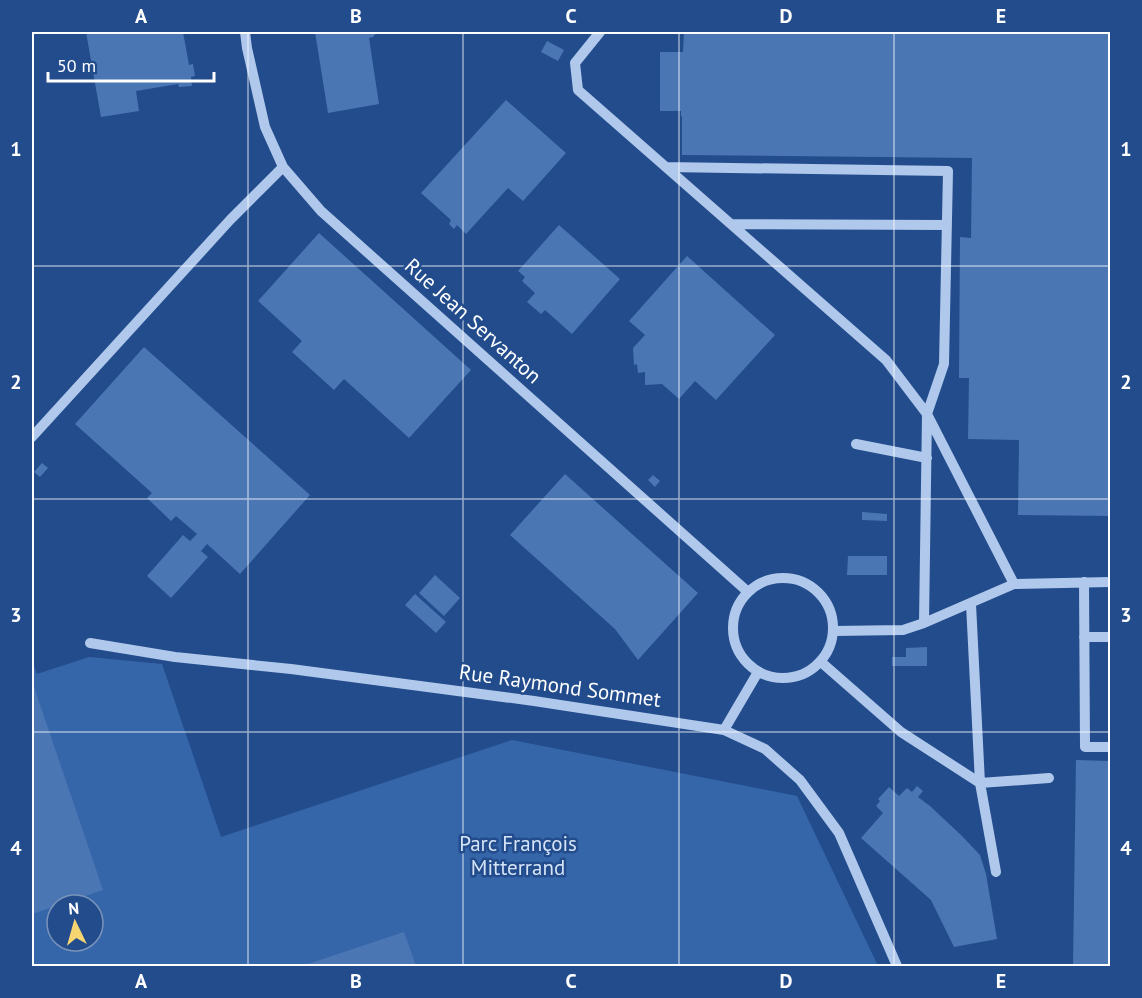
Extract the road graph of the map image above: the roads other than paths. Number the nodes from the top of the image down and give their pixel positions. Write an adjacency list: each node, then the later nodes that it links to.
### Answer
1 (245, 32): 3 (street, Rue Jean Servanton)
2 (600, 32): 4 (street)
3 (283, 167): 8 (street); 14 (street, Rue Jean Servanton)
4 (666, 167): 5 (street); 6 (street)
5 (732, 224): 6 (street); 7 (street)
6 (947, 225): 7 (street)
7 (927, 414): 10 (street); 13 (street)
8 (32, 437)
9 (856, 444): 10 (street)
10 (927, 458): 16 (street)
11 (1084, 582): 12 (street); 13 (street); 18 (street)
12 (1110, 582)
13 (1014, 584): 15 (street)
14 (748, 592): 17 (street); 22 (street)
15 (970, 604): 16 (street); 26 (street)
16 (924, 623): 17 (street)
17 (834, 631): 21 (street)
18 (1084, 637): 19 (street); 24 (street)
19 (1110, 638)
20 (90, 643): 23 (street, Rue Raymond Sommet)
21 (821, 662): 22 (street); 26 (street)
22 (758, 672): 23 (street)
23 (724, 730): 28 (street, Rue Raymond Sommet)
24 (1110, 747)
25 (1049, 778): 26 (street)
26 (980, 783): 27 (street)
27 (996, 872)
28 (897, 966)

